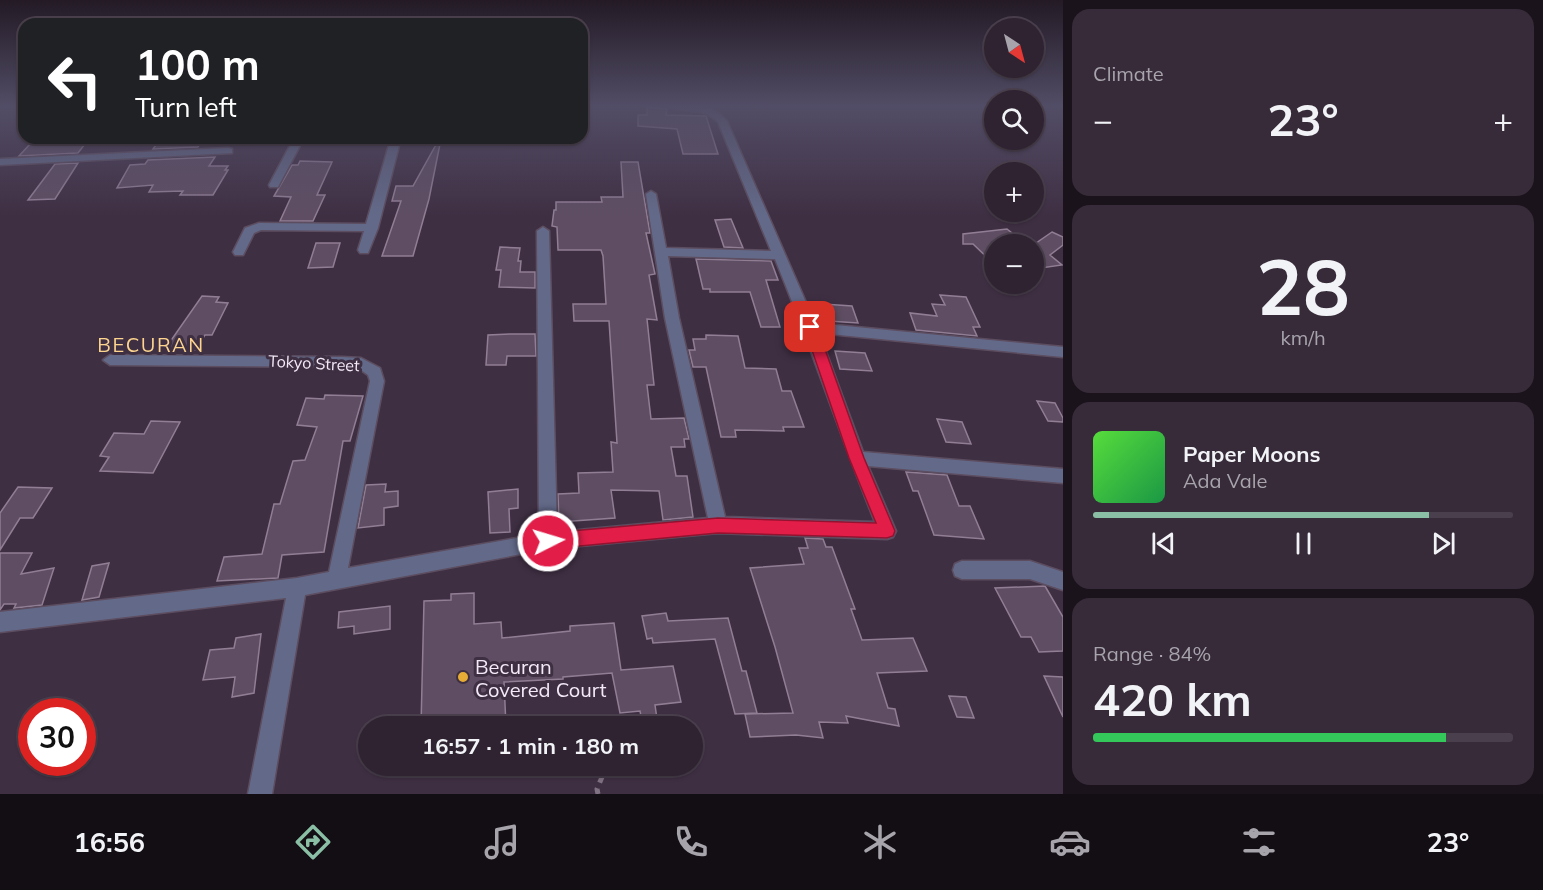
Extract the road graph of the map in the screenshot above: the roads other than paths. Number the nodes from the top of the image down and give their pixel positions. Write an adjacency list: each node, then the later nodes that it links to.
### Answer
1 (731, 142): 13 (street)
2 (296, 144): 6 (street)
3 (394, 144): 8 (street)
4 (228, 151): 5 (street)
5 (0, 162)
6 (274, 185)
7 (651, 194): 12 (street)
8 (372, 228): 10 (street); 11 (street)
9 (543, 231): 20 (street)
10 (364, 250)
11 (238, 252)
12 (662, 252): 13 (street); 19 (street)
13 (781, 255): 14 (street)
14 (810, 327): 15 (street); 17 (street)
15 (1063, 352)
16 (110, 360): 22 (street, Tokyo Street)
17 (857, 458): 18 (street); 19 (street)
18 (1063, 476)
19 (718, 525): 20 (street)
20 (548, 541): 22 (street)
21 (962, 570): 23 (street)
22 (337, 579): 24 (street)
23 (1063, 581)
24 (297, 586): 25 (street); 26 (street)
25 (0, 622)
26 (260, 794)

